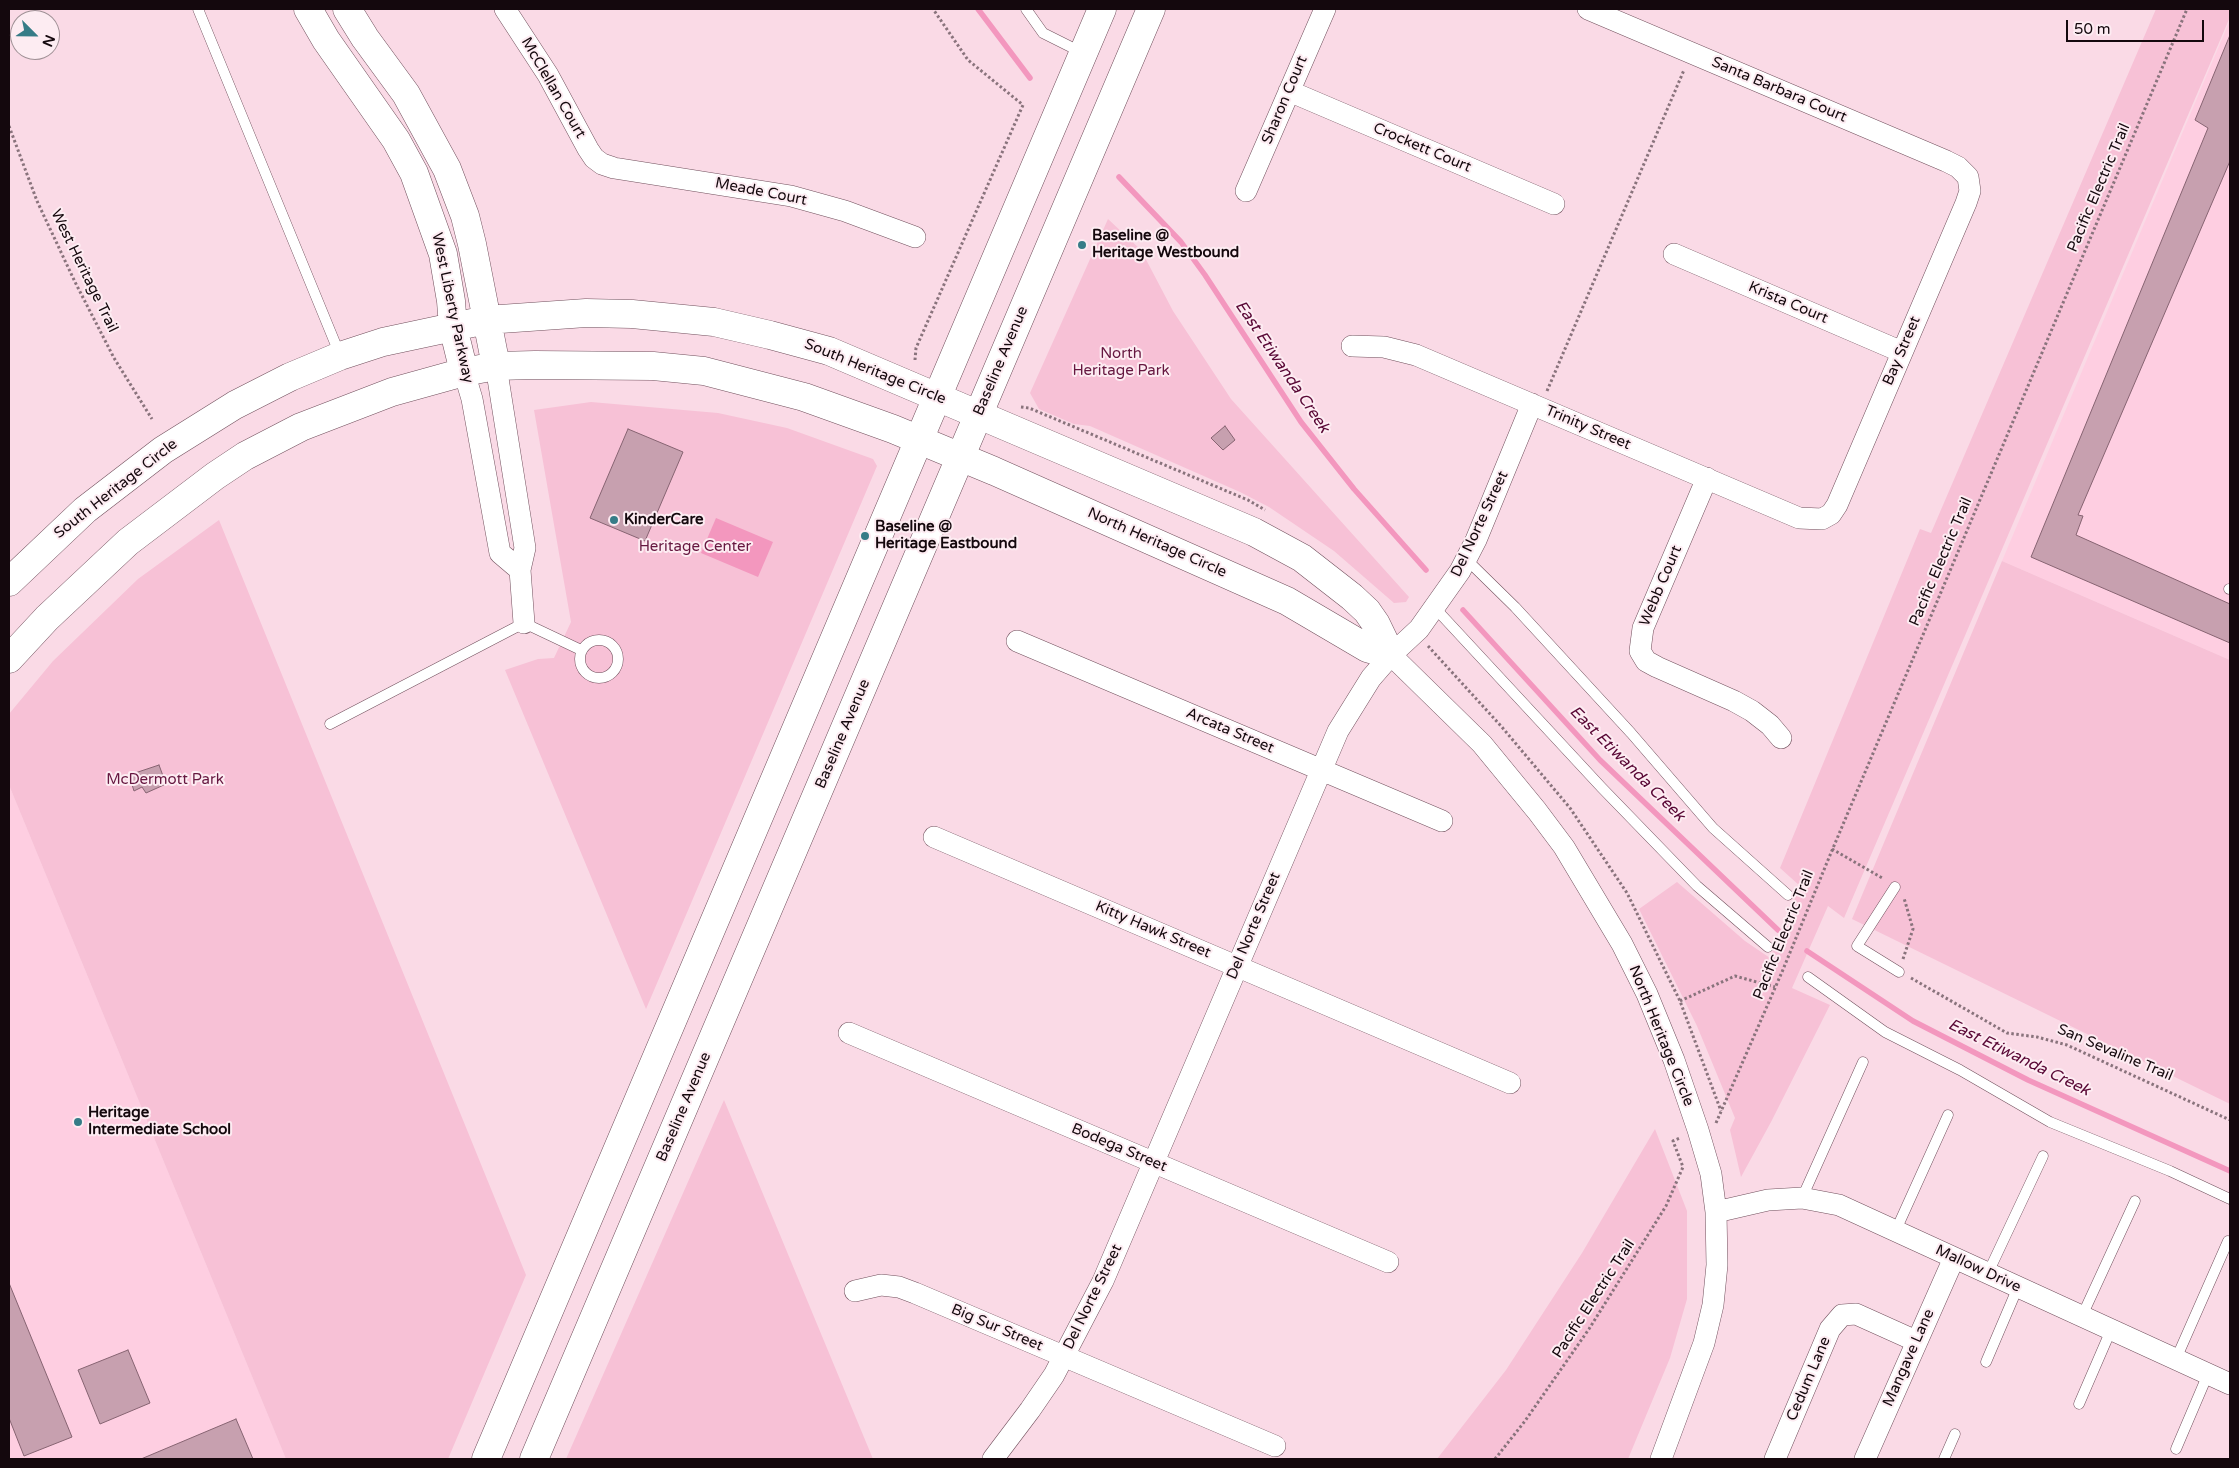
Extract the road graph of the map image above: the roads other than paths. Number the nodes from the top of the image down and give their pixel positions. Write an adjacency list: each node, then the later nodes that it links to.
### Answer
1 (198, 9): 22 (lane)
2 (308, 9): 19 (street, West Liberty Parkway)
3 (347, 9): 18 (street, West Liberty Parkway)
4 (505, 9): 12 (street, McClellan Court)
5 (1026, 9): 10 (lane)
6 (1102, 9): 10 (street)
7 (1151, 9): 27 (street, Baseline Avenue)
8 (1325, 9): 11 (street, Sharon Court)
9 (1588, 9): 13 (street, Santa Barbara Court)
10 (1083, 53): 25 (street)
11 (1289, 91): 14 (street, Sharon Court); 15 (street, Crockett Court)
12 (602, 164): 16 (street, Meade Court)
13 (1968, 177): 21 (street, Bay Street)
14 (1246, 191)
15 (1554, 204)
16 (915, 237)
17 (1674, 254): 21 (street, Krista Court)
18 (486, 320): 19 (street, South Heritage Circle); 23 (street, West Liberty Parkway); 25 (street, South Heritage Circle)
19 (453, 327): 22 (street, South Heritage Circle); 24 (street, West Liberty Parkway)
20 (1352, 346): 26 (street, Trinity Street)
21 (1902, 352): 31 (street, Bay Street)
22 (340, 356): 34 (street, South Heritage Circle)
23 (496, 366): 24 (street); 28 (street); 33 (street, West Liberty Parkway)
24 (464, 372): 33 (street, West Liberty Parkway); 40 (street)
25 (937, 397): 27 (street, South Heritage Circle); 28 (street)
26 (1539, 398): 30 (street, Trinity Street); 32 (street, Del Norte Street)
27 (978, 415): 29 (street, Baseline Avenue); 39 (street, North Heritage Circle)
28 (919, 440): 29 (street, North Heritage Circle); 81 (street)
29 (961, 457): 39 (street, North Heritage Circle); 82 (street, Baseline Avenue)
30 (1707, 478): 31 (street, Trinity Street); 42 (street, Webb Court)
31 (1822, 519)
32 (1463, 565): 35 (street, Del Norte Street); 47 (lane)
33 (520, 570): 36 (street, West Liberty Parkway)
34 (9, 582)
35 (1437, 605): 39 (street, Del Norte Street); 48 (lane)
36 (524, 623): 38 (lane); 41 (lane)
37 (1017, 642): 43 (street, Arcata Street)
38 (582, 650)
39 (1390, 655): 43 (street, Del Norte Street); 61 (street, North Heritage Circle)
40 (9, 659)
41 (330, 724)
42 (1781, 738)
43 (1320, 769): 44 (street, Arcata Street); 49 (street, Del Norte Street)
44 (1442, 820)
45 (934, 837): 49 (street, Kitty Hawk Street)
46 (1895, 887): 50 (lane)
47 (1788, 895)
48 (1768, 947)
49 (1237, 966): 54 (street, Kitty Hawk Street); 57 (street, Del Norte Street)
50 (1899, 972)
51 (1808, 977): 59 (lane)
52 (848, 1033): 57 (street, Bodega Street)
53 (1862, 1062): 58 (lane)
54 (1510, 1083)
55 (1948, 1116): 62 (lane)
56 (2043, 1156): 66 (lane)
57 (1154, 1163): 65 (street, Bodega Street); 72 (street, Del Norte Street)
58 (1802, 1198): 61 (street, Mallow Drive); 62 (street, Mallow Drive)
59 (2230, 1199)
60 (2135, 1201): 69 (lane)
61 (1716, 1212): 84 (street, North Heritage Circle)
62 (1896, 1230): 64 (street, Mallow Drive)
63 (2228, 1241): 73 (lane)
64 (1954, 1258): 66 (street, Mallow Drive); 71 (street, Mangave Lane)
65 (1388, 1262)
66 (1988, 1273): 67 (street, Mallow Drive)
67 (2018, 1287): 69 (street, Mallow Drive); 74 (lane)
68 (855, 1291): 72 (street, Big Sur Street)
69 (2082, 1316): 70 (street, Mallow Drive)
70 (2111, 1330): 73 (street, Mallow Drive); 77 (lane)
71 (1916, 1341): 85 (street, Cedum Lane); 86 (street, Mangave Lane)
72 (1064, 1356): 79 (street, Big Sur Street); 83 (street, Del Norte Street)
73 (2176, 1360): 75 (street, Mallow Drive)
74 (1986, 1362)
75 (2208, 1374): 76 (street, Mallow Drive); 80 (lane)
76 (2230, 1384)
77 (2079, 1404)
78 (1955, 1434): 87 (lane)
79 (1275, 1446)
80 (2176, 1449)
81 (486, 1459)
82 (534, 1459)
83 (993, 1459)
84 (1661, 1459)
85 (1774, 1459)
86 (1865, 1459)
87 (1944, 1459)

